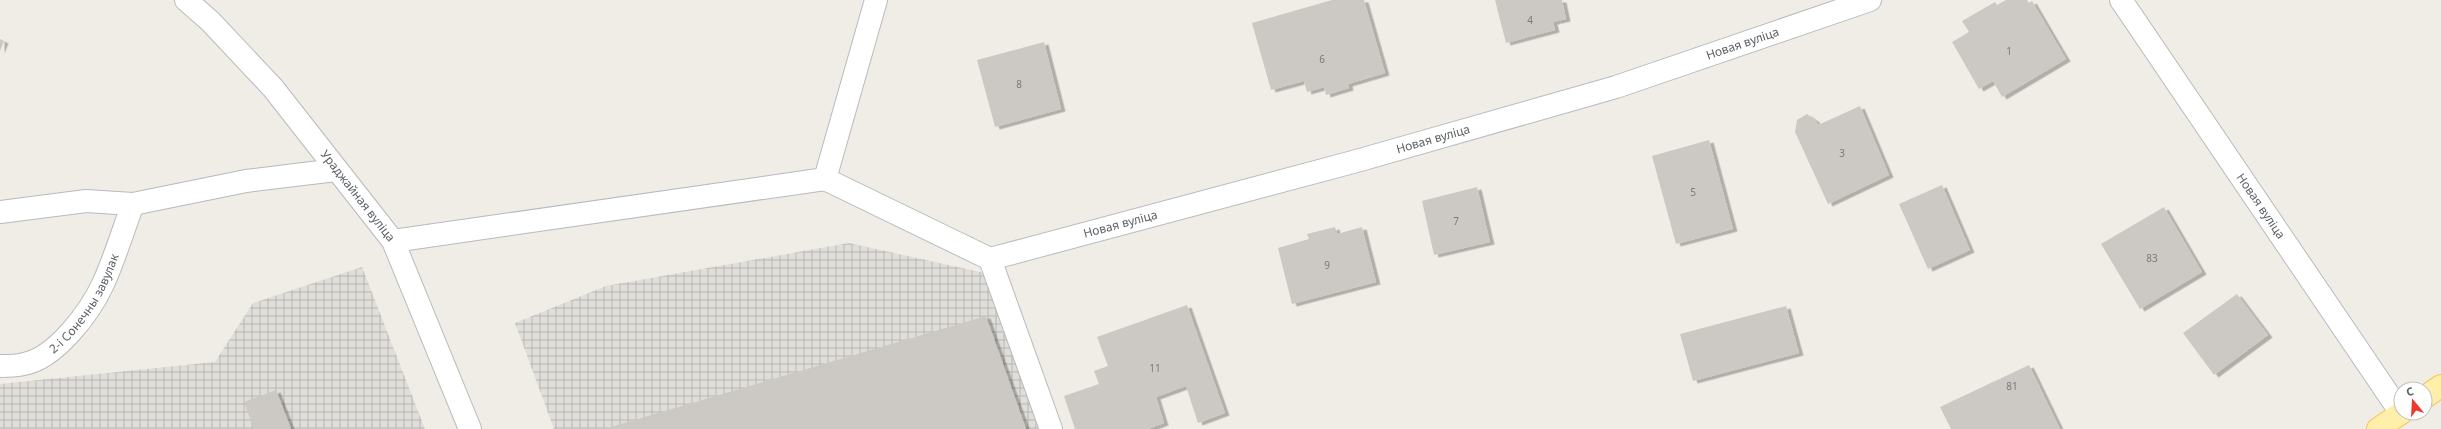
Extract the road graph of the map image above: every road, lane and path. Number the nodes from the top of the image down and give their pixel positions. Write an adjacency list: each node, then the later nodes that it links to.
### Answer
1 (186, 0): 5 (street, Ураджайная вуліца)
2 (876, 0): 6 (street)
3 (1870, 0): 10 (street, Новая вуліца)
4 (2121, 0): 12 (street, Новая вуліца)
5 (336, 170): 7 (street); 9 (street, Ураджайная вуліца)
6 (825, 179): 9 (street); 10 (street)
7 (133, 204): 8 (street); 11 (street, 2-і Сонечны завулак)
8 (0, 212)
9 (394, 240): 14 (street, Ураджайная вуліца)
10 (990, 259): 15 (street)
11 (0, 366)
12 (2393, 401)
13 (2393, 419): 16 (main road)
14 (470, 429)
15 (1051, 429)
16 (2378, 429)

